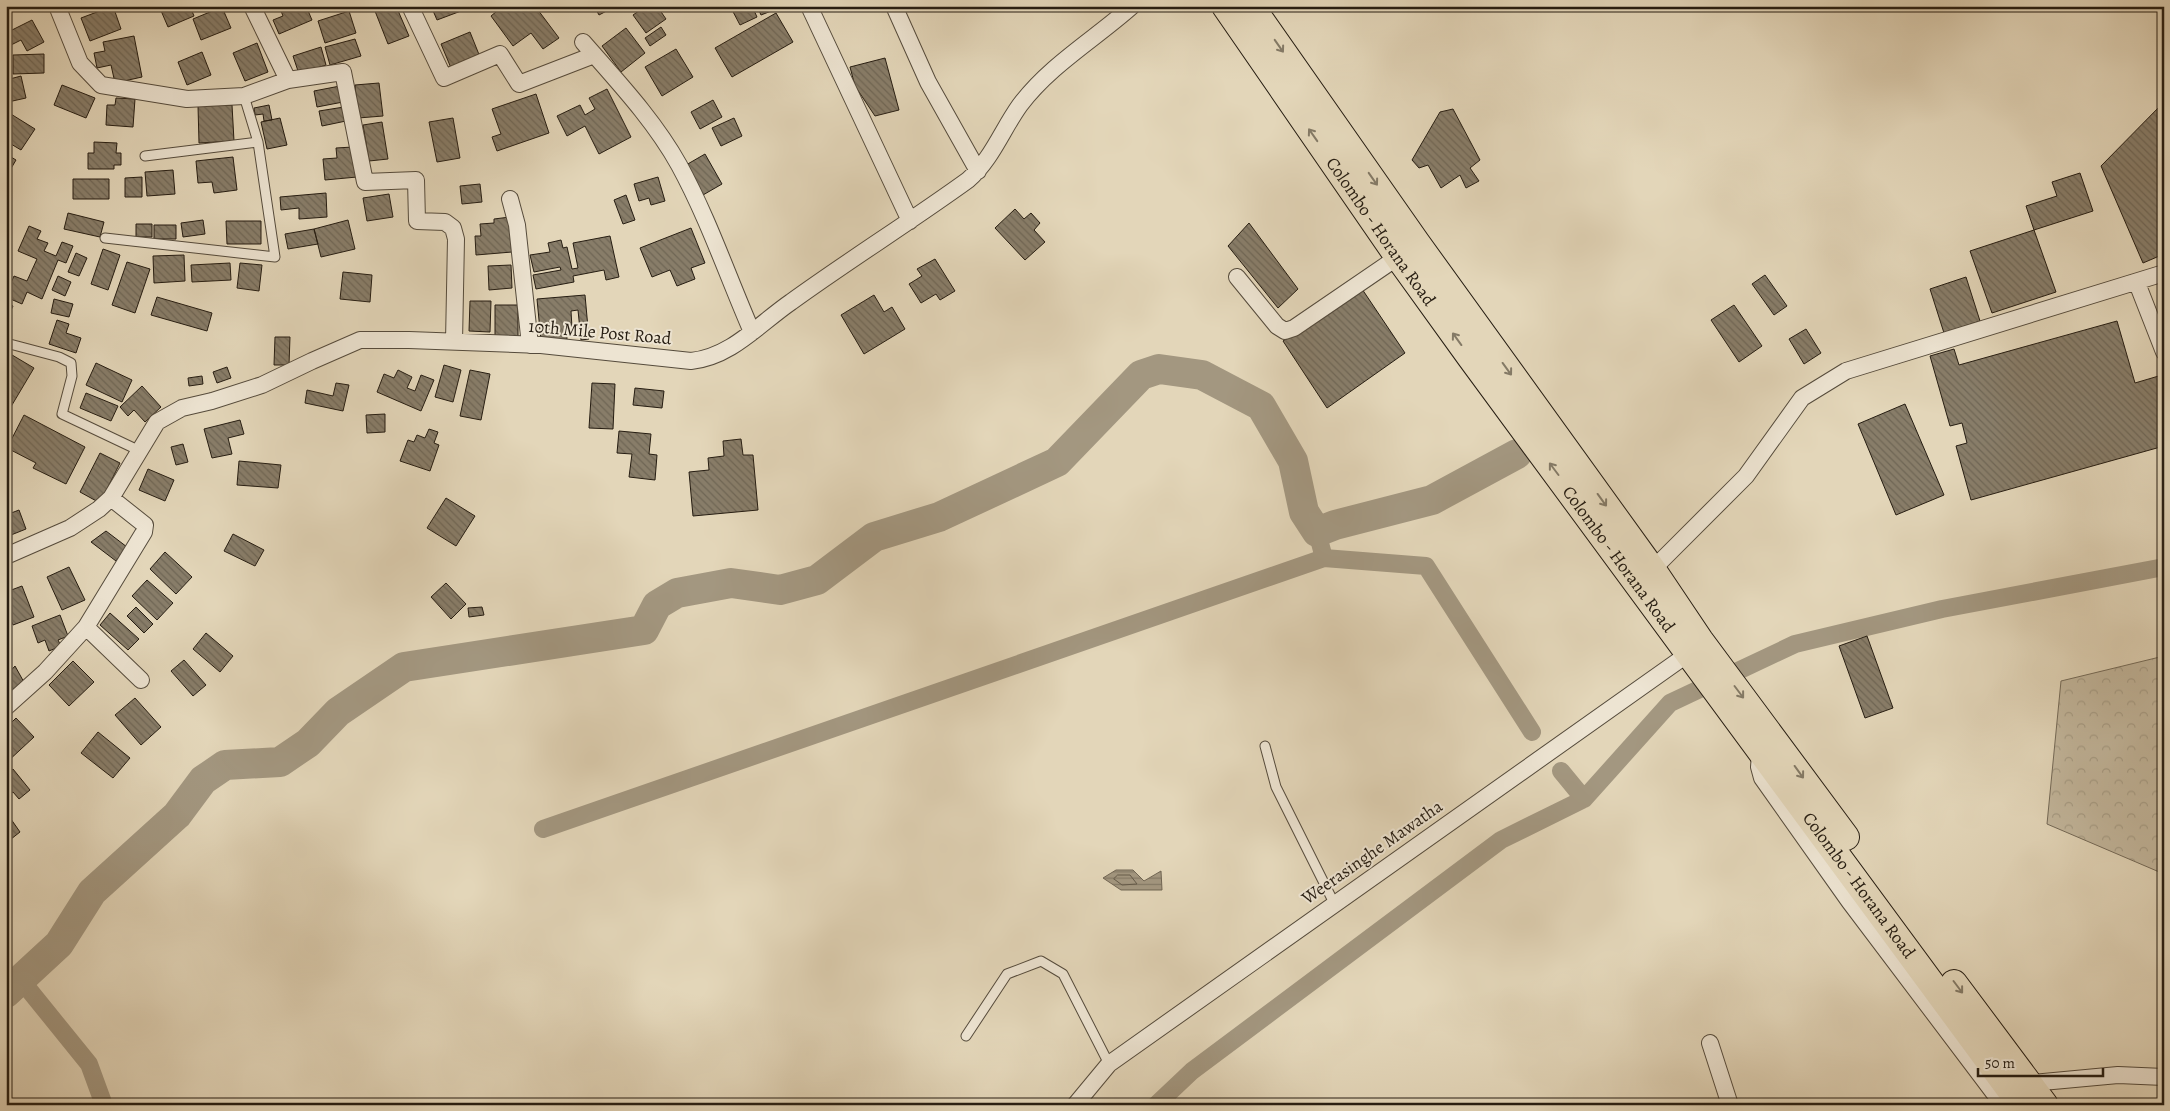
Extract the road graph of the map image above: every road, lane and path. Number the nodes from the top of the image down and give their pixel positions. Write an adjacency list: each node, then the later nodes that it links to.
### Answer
1 (57, 6): 12 (street)
2 (252, 6): 11 (street)
3 (410, 6): 10 (street)
4 (809, 6): 17 (street)
5 (894, 6): 15 (street)
6 (1132, 6): 15 (street, 10th Mile Post Road)
7 (1225, 6): 19 (main road, Colombo - Horana Road, one-way to 7)
8 (1251, 6): 31 (main road, Colombo - Horana Road, one-way to 31)
9 (583, 42): 10 (street)
10 (594, 55): 23 (street)
11 (288, 80): 12 (street); 24 (street)
12 (244, 96): 13 (lane)
13 (258, 142): 14 (lane); 18 (lane)
14 (145, 156)
15 (978, 171): 17 (street, 10th Mile Post Road)
16 (510, 199): 26 (street)
17 (910, 221): 23 (street, 10th Mile Post Road)
18 (105, 238)
19 (1398, 257): 21 (street); 31 (main road, Colombo - Horana Road, one-way to 19)
20 (2164, 273): 22 (street)
21 (1237, 277)
22 (2137, 283): 27 (street); 31 (street)
23 (752, 332): 26 (street, 10th Mile Post Road)
24 (454, 342): 26 (street, 10th Mile Post Road); 28 (street, 10th Mile Post Road)
25 (6, 343): 28 (lane)
26 (530, 345)
27 (2164, 352)
28 (138, 450): 29 (street, 10th Mile Post Road)
29 (111, 498): 30 (street, 10th Mile Post Road); 32 (street)
30 (6, 556)
31 (1645, 576): 33 (main road, Colombo - Horana Road)
32 (86, 627): 34 (street); 35 (street)
33 (1698, 653): 37 (street, Weerasinghe Mawatha); 42 (main road, Colombo - Horana Road)
34 (141, 680)
35 (6, 707)
36 (1265, 746): 37 (lane)
37 (1334, 903): 40 (street, Weerasinghe Mawatha)
38 (966, 1036): 40 (lane)
39 (1710, 1043): 44 (street)
40 (1109, 1064): 43 (street, Weerasinghe Mawatha)
41 (2164, 1077): 42 (street)
42 (2015, 1094): 45 (main road, Colombo - Horana Road)
43 (1075, 1105)
44 (1730, 1105)
45 (2045, 1105)

